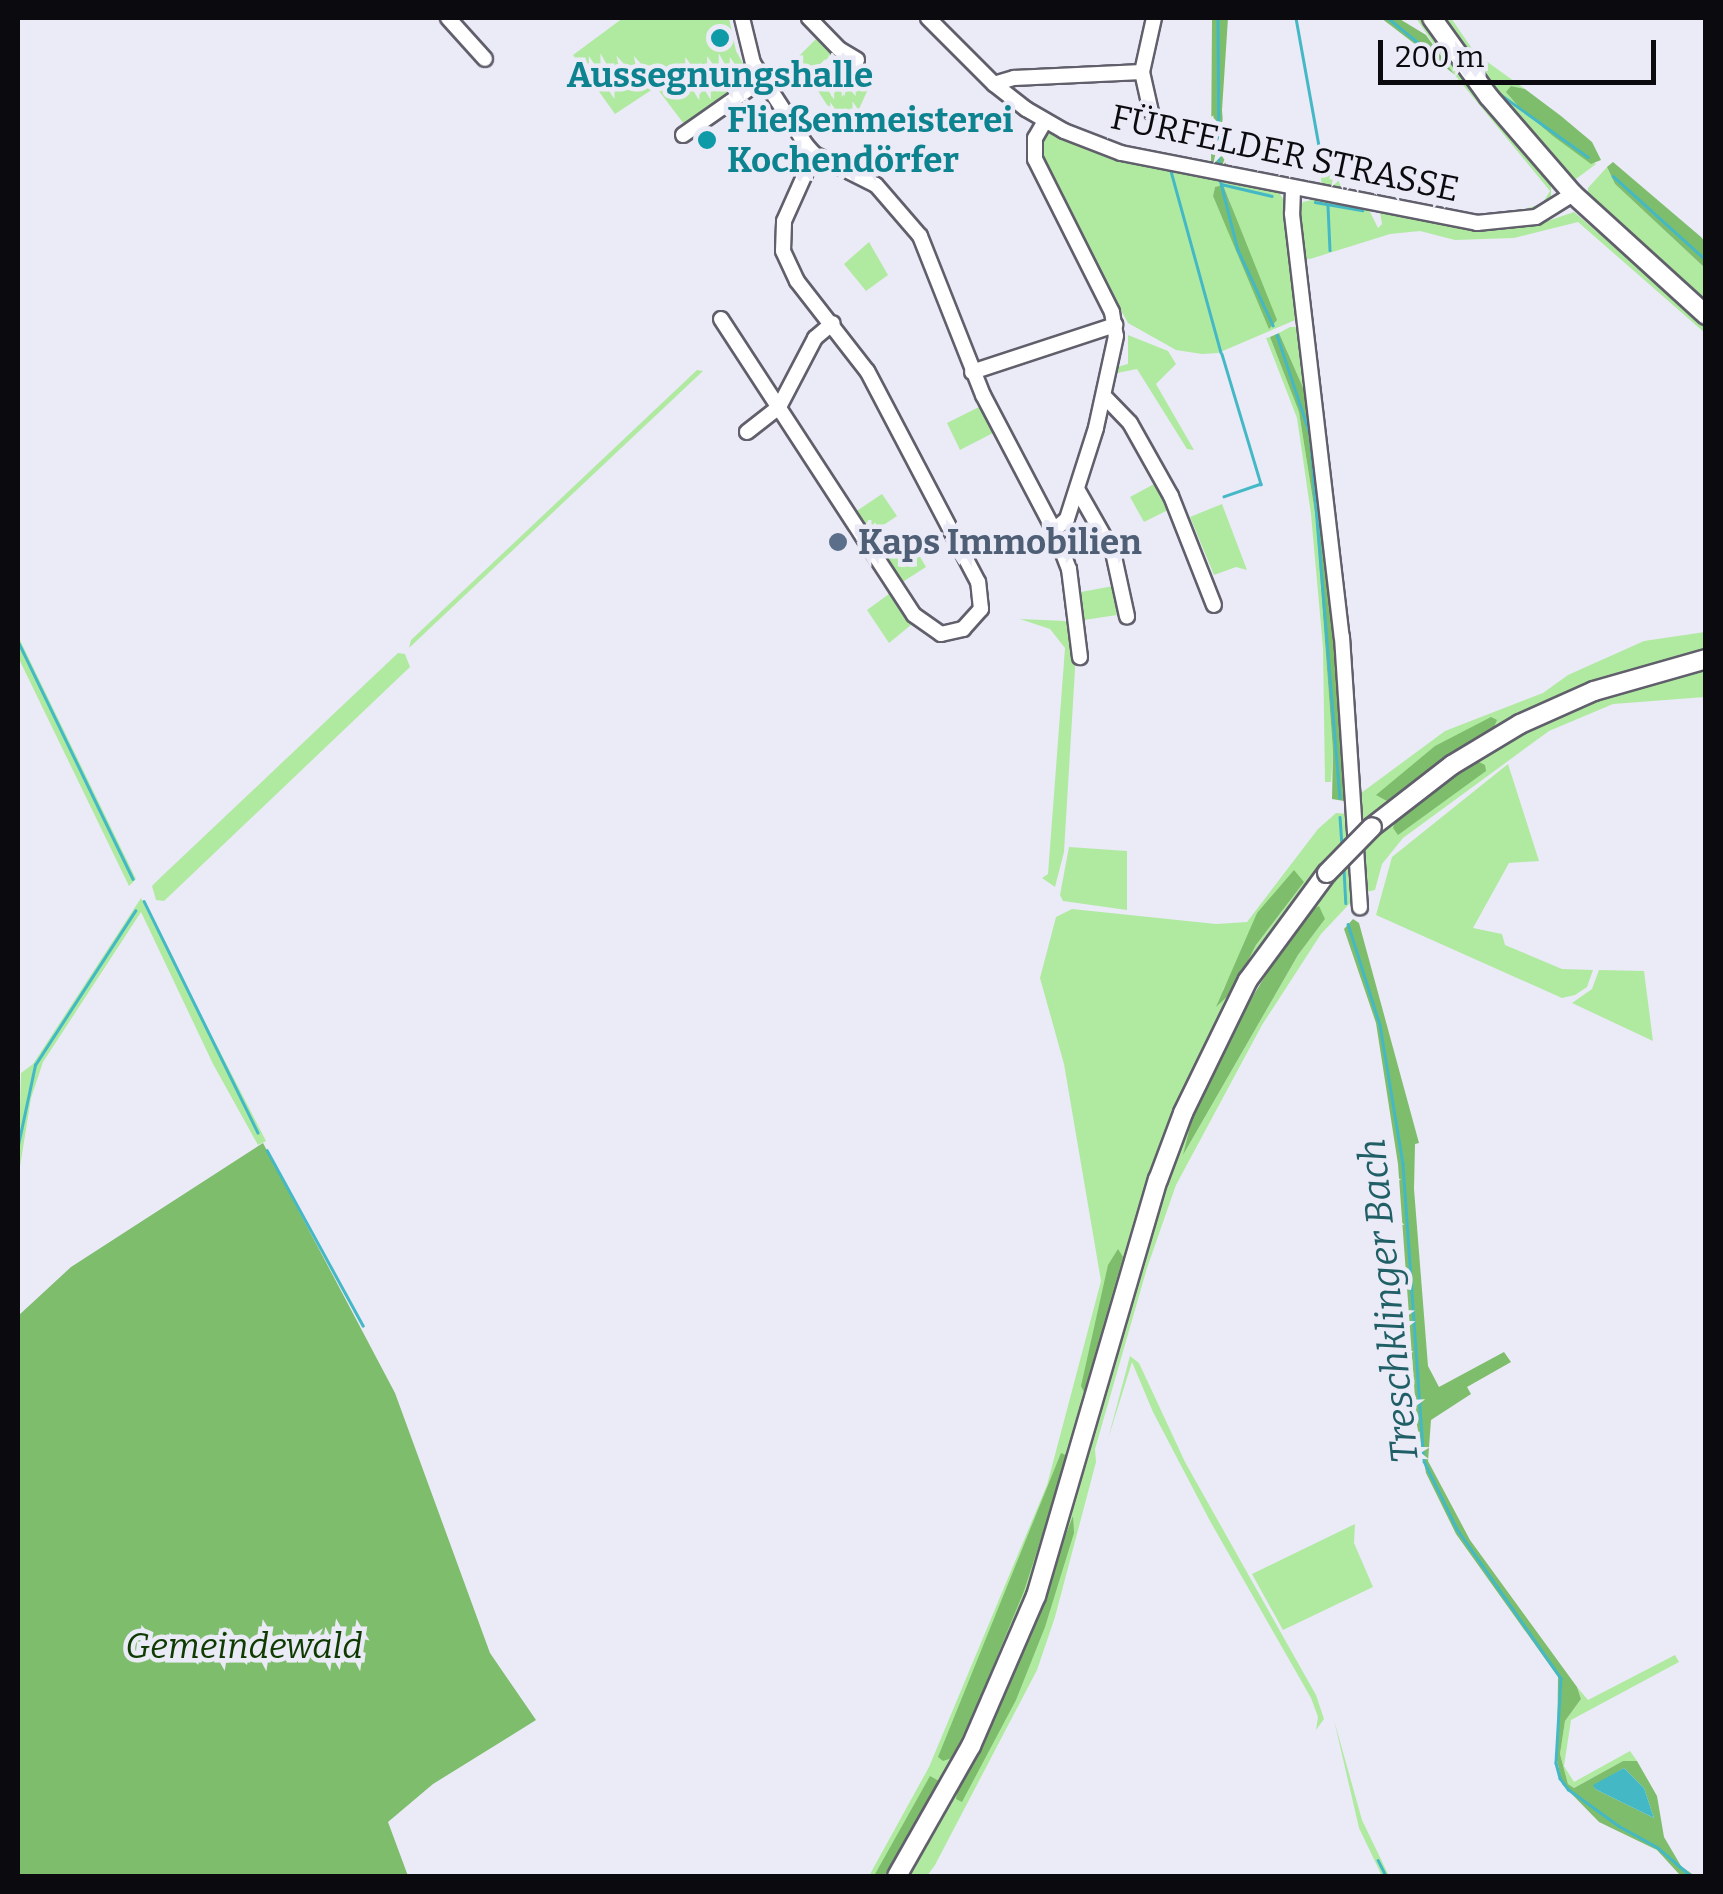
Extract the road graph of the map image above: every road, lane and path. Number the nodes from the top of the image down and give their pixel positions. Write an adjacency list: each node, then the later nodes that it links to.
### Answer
1 (448, 18): 7 (street)
2 (742, 18): 10 (street)
3 (810, 18): 8 (street)
4 (928, 18): 11 (street, FÜRFELDER STRASSE)
5 (1154, 18): 9 (street, FÜRFELDER STRASSE)
6 (1432, 18): 17 (main road)
7 (486, 60)
8 (857, 60)
9 (1142, 72): 11 (street, FÜRFELDER STRASSE); 12 (street, FÜRFELDER STRASSE)
10 (763, 79): 14 (street); 15 (street)
11 (994, 84): 13 (street, FÜRFELDER STRASSE)
12 (1151, 112)
13 (1045, 121): 16 (street, FÜRFELDER STRASSE); 21 (street)
14 (683, 135)
15 (814, 154): 20 (street); 22 (street)
16 (1293, 189): 17 (street, FÜRFELDER STRASSE); 32 (street)
17 (1572, 194): 18 (main road)
18 (1706, 315)
19 (721, 319): 24 (street)
20 (832, 324): 24 (street); 24 (street)
21 (1115, 325): 22 (street); 23 (street)
22 (972, 372): 27 (street)
23 (1104, 396): 26 (street); 28 (street)
24 (779, 407): 25 (street)
25 (747, 432)
26 (1077, 489): 27 (street); 29 (street)
27 (1054, 530): 30 (street)
28 (1214, 606)
29 (1127, 616)
30 (1080, 657)
31 (1706, 659): 33 (main road, bridge)
32 (1360, 906)
33 (897, 1876)

